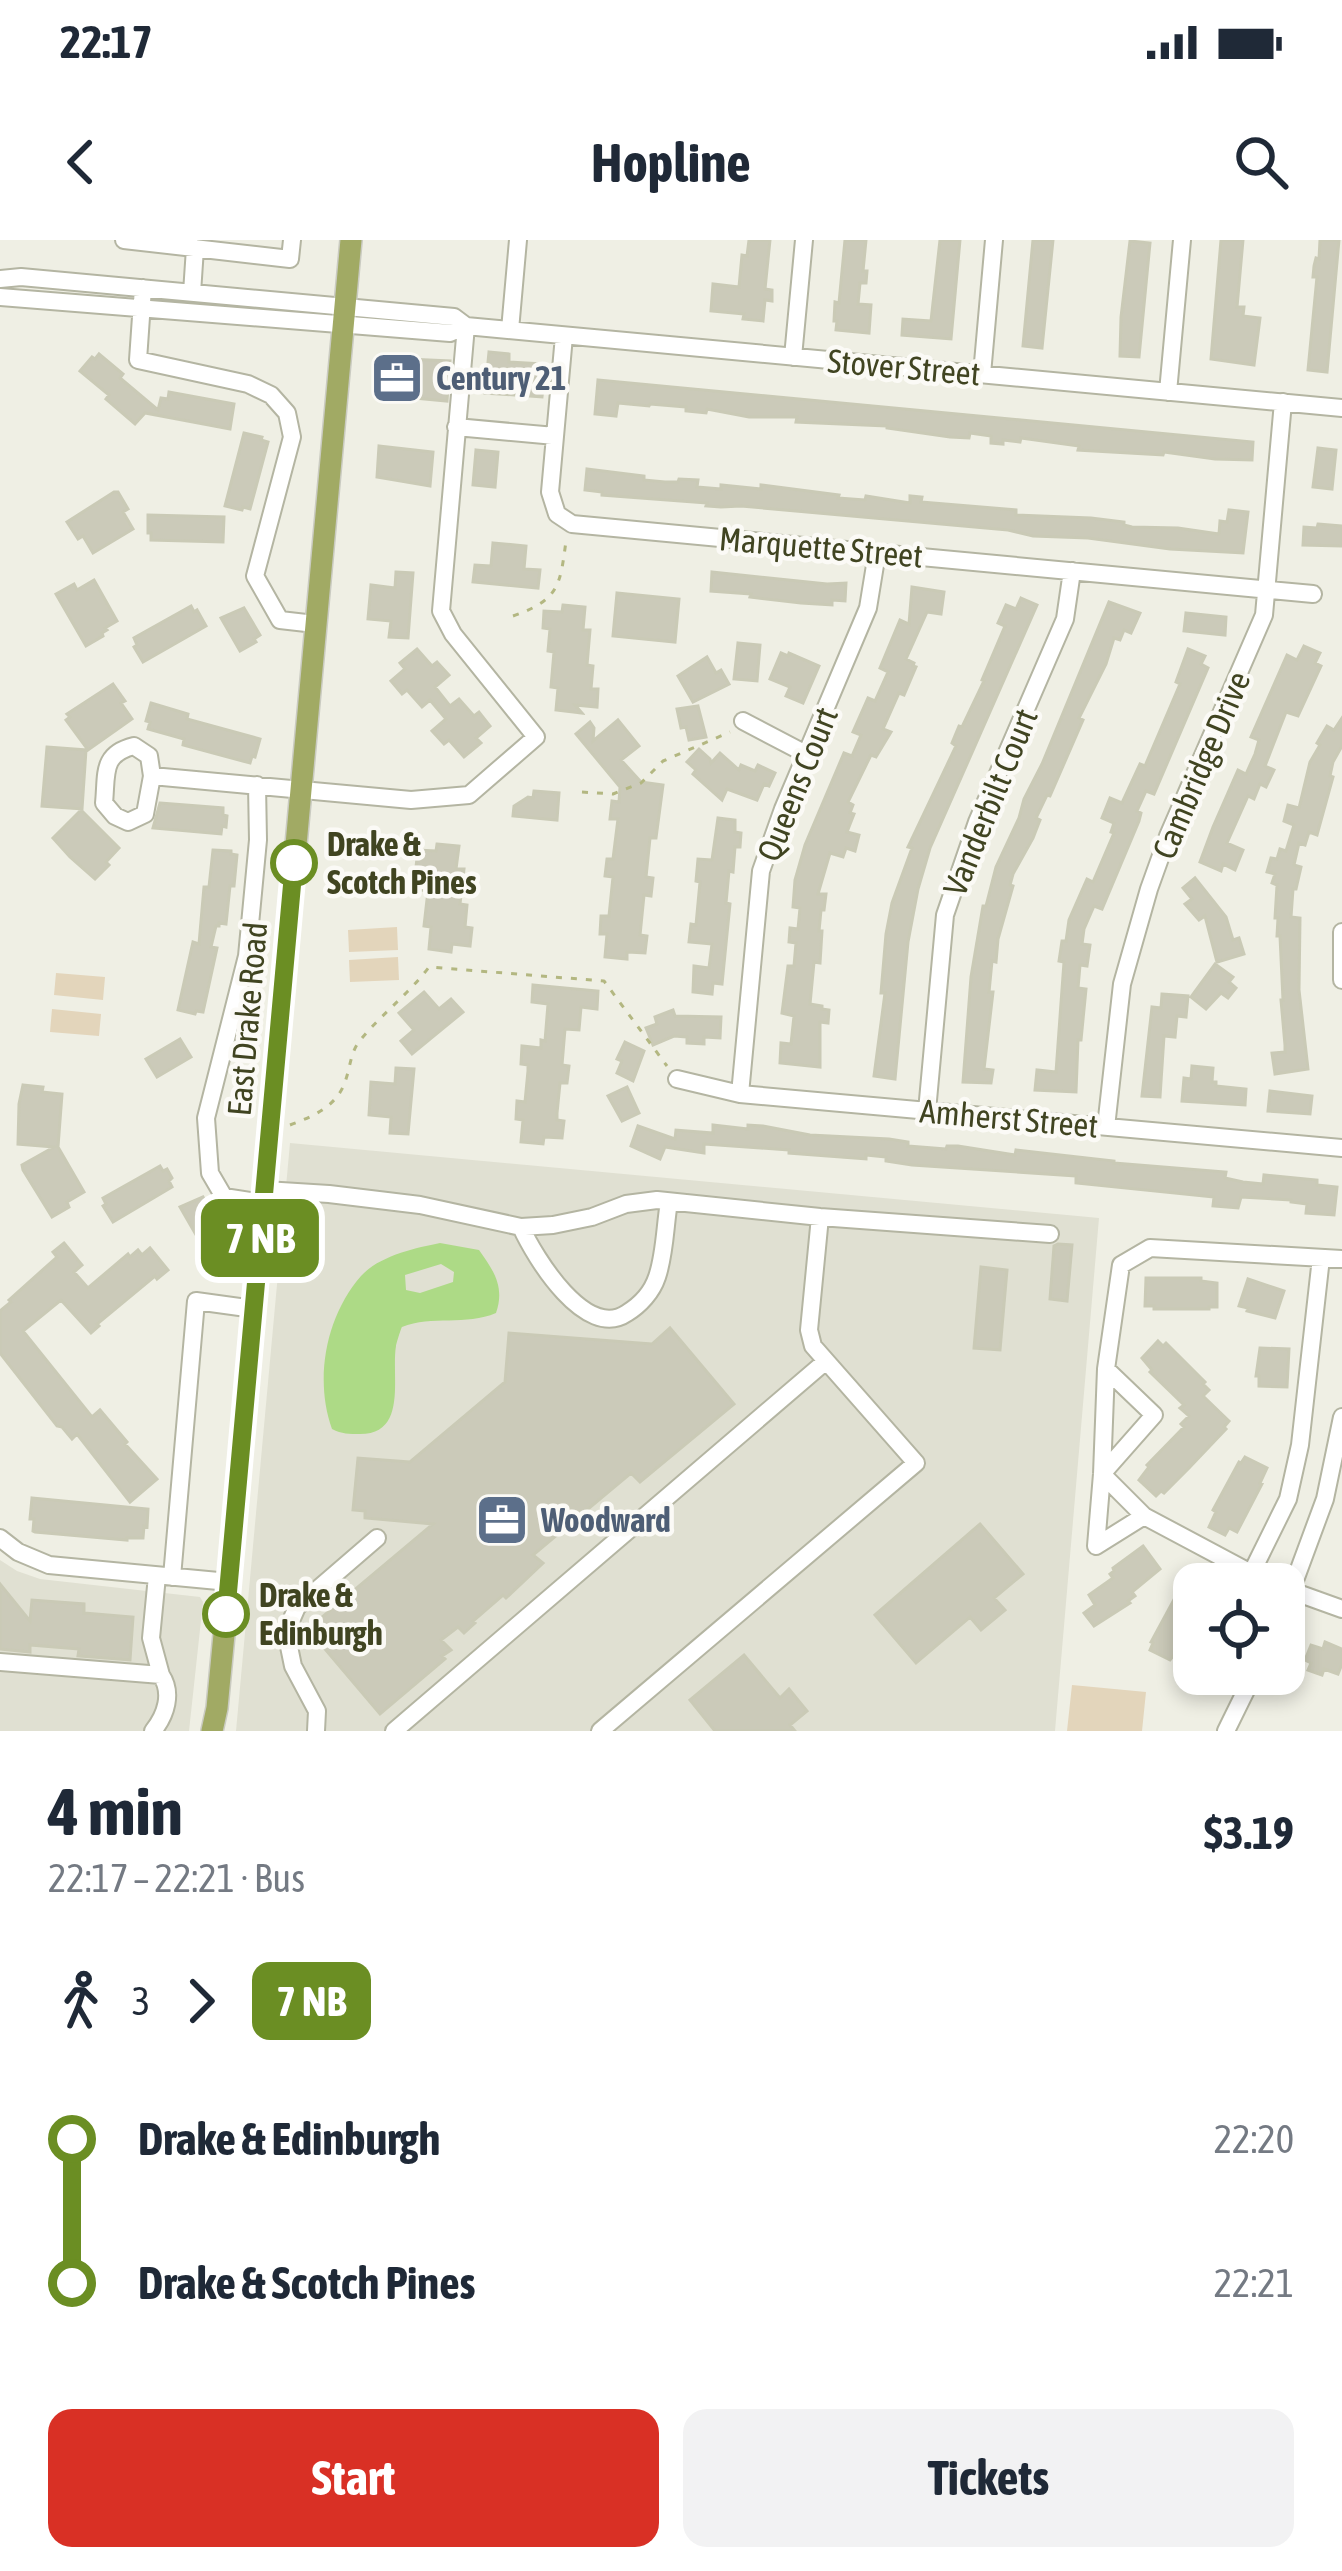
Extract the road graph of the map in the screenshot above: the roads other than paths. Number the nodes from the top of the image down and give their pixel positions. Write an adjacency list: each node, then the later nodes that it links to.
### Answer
1 (124, 240): 8 (street)
2 (292, 240): 8 (street)
3 (351, 240): 14 (main road, East Drake Road)
4 (518, 240): 16 (street)
5 (804, 240): 18 (street)
6 (994, 240): 19 (street)
7 (1182, 240): 20 (street)
8 (195, 248): 11 (street)
9 (0, 279): 10 (street, Stover Street)
10 (143, 288): 11 (street, Stover Street); 13 (street)
11 (192, 293): 14 (street, Stover Street)
12 (0, 297): 13 (street, Stover Street)
13 (142, 308): 14 (street, Stover Street); 29 (street)
14 (344, 316): 15 (street, Stover Street); 29 (main road, East Drake Road)
15 (466, 326): 16 (street, Stover Street); 23 (street)
16 (510, 331): 17 (street, Stover Street)
17 (564, 336): 18 (street, Stover Street); 24 (street)
18 (793, 357): 19 (street, Stover Street)
19 (982, 374): 20 (street, Stover Street)
20 (1168, 392): 21 (street, Stover Street)
21 (1283, 402): 22 (street, Stover Street); 27 (street, Cambridge Drive)
22 (1342, 408)
23 (456, 427): 24 (street); 34 (street)
24 (555, 436): 25 (street, Marquette Street)
25 (878, 553): 26 (street, Marquette Street); 31 (street, Queens Court)
26 (1072, 571): 27 (street, Marquette Street); 39 (street, Vanderbilt Court)
27 (1268, 589): 28 (street, Marquette Street); 40 (street, Cambridge Drive)
28 (1313, 594)
29 (315, 624): 34 (main road, East Drake Road)
30 (743, 721): 31 (street)
31 (806, 754): 38 (street, Queens Court)
32 (152, 776): 33 (street)
33 (257, 785): 34 (street); 42 (street)
34 (301, 788): 42 (main road, East Drake Road)
35 (1342, 932): 36 (street)
36 (1342, 980)
37 (677, 1079): 38 (street, Amherst Street)
38 (740, 1094): 39 (street, Amherst Street)
39 (927, 1111): 40 (street, Amherst Street)
40 (1106, 1126): 41 (street, Amherst Street)
41 (1342, 1148)
42 (264, 1197): 45 (street); 49 (main road, East Drake Road)
43 (669, 1202): 44 (street); 45 (street); 45 (street)
44 (820, 1217): 46 (street); 50 (street)
45 (521, 1226)
46 (1050, 1234)
47 (1321, 1258): 48 (street); 51 (street); 58 (street)
48 (1342, 1259)
49 (254, 1309): 60 (street); 61 (main road, East Drake Road)
50 (826, 1361): 71 (street); 72 (street)
51 (1106, 1369): 53 (street); 53 (street)
52 (1342, 1417): 59 (street)
53 (1102, 1474): 54 (street); 54 (street)
54 (1144, 1516): 57 (street)
55 (0, 1538): 60 (street)
56 (377, 1538): 70 (street)
57 (1222, 1563)
58 (1256, 1563)
59 (1302, 1563)
60 (165, 1577): 61 (street); 65 (street)
61 (229, 1582): 69 (main road, East Drake Road)
62 (1305, 1596): 63 (street)
63 (1342, 1609)
64 (0, 1662): 65 (street)
65 (161, 1675): 68 (street)
66 (1244, 1695): 67 (street)
67 (1226, 1730)
68 (153, 1731)
69 (212, 1731)
70 (316, 1731)
71 (394, 1731)
72 (600, 1731)

